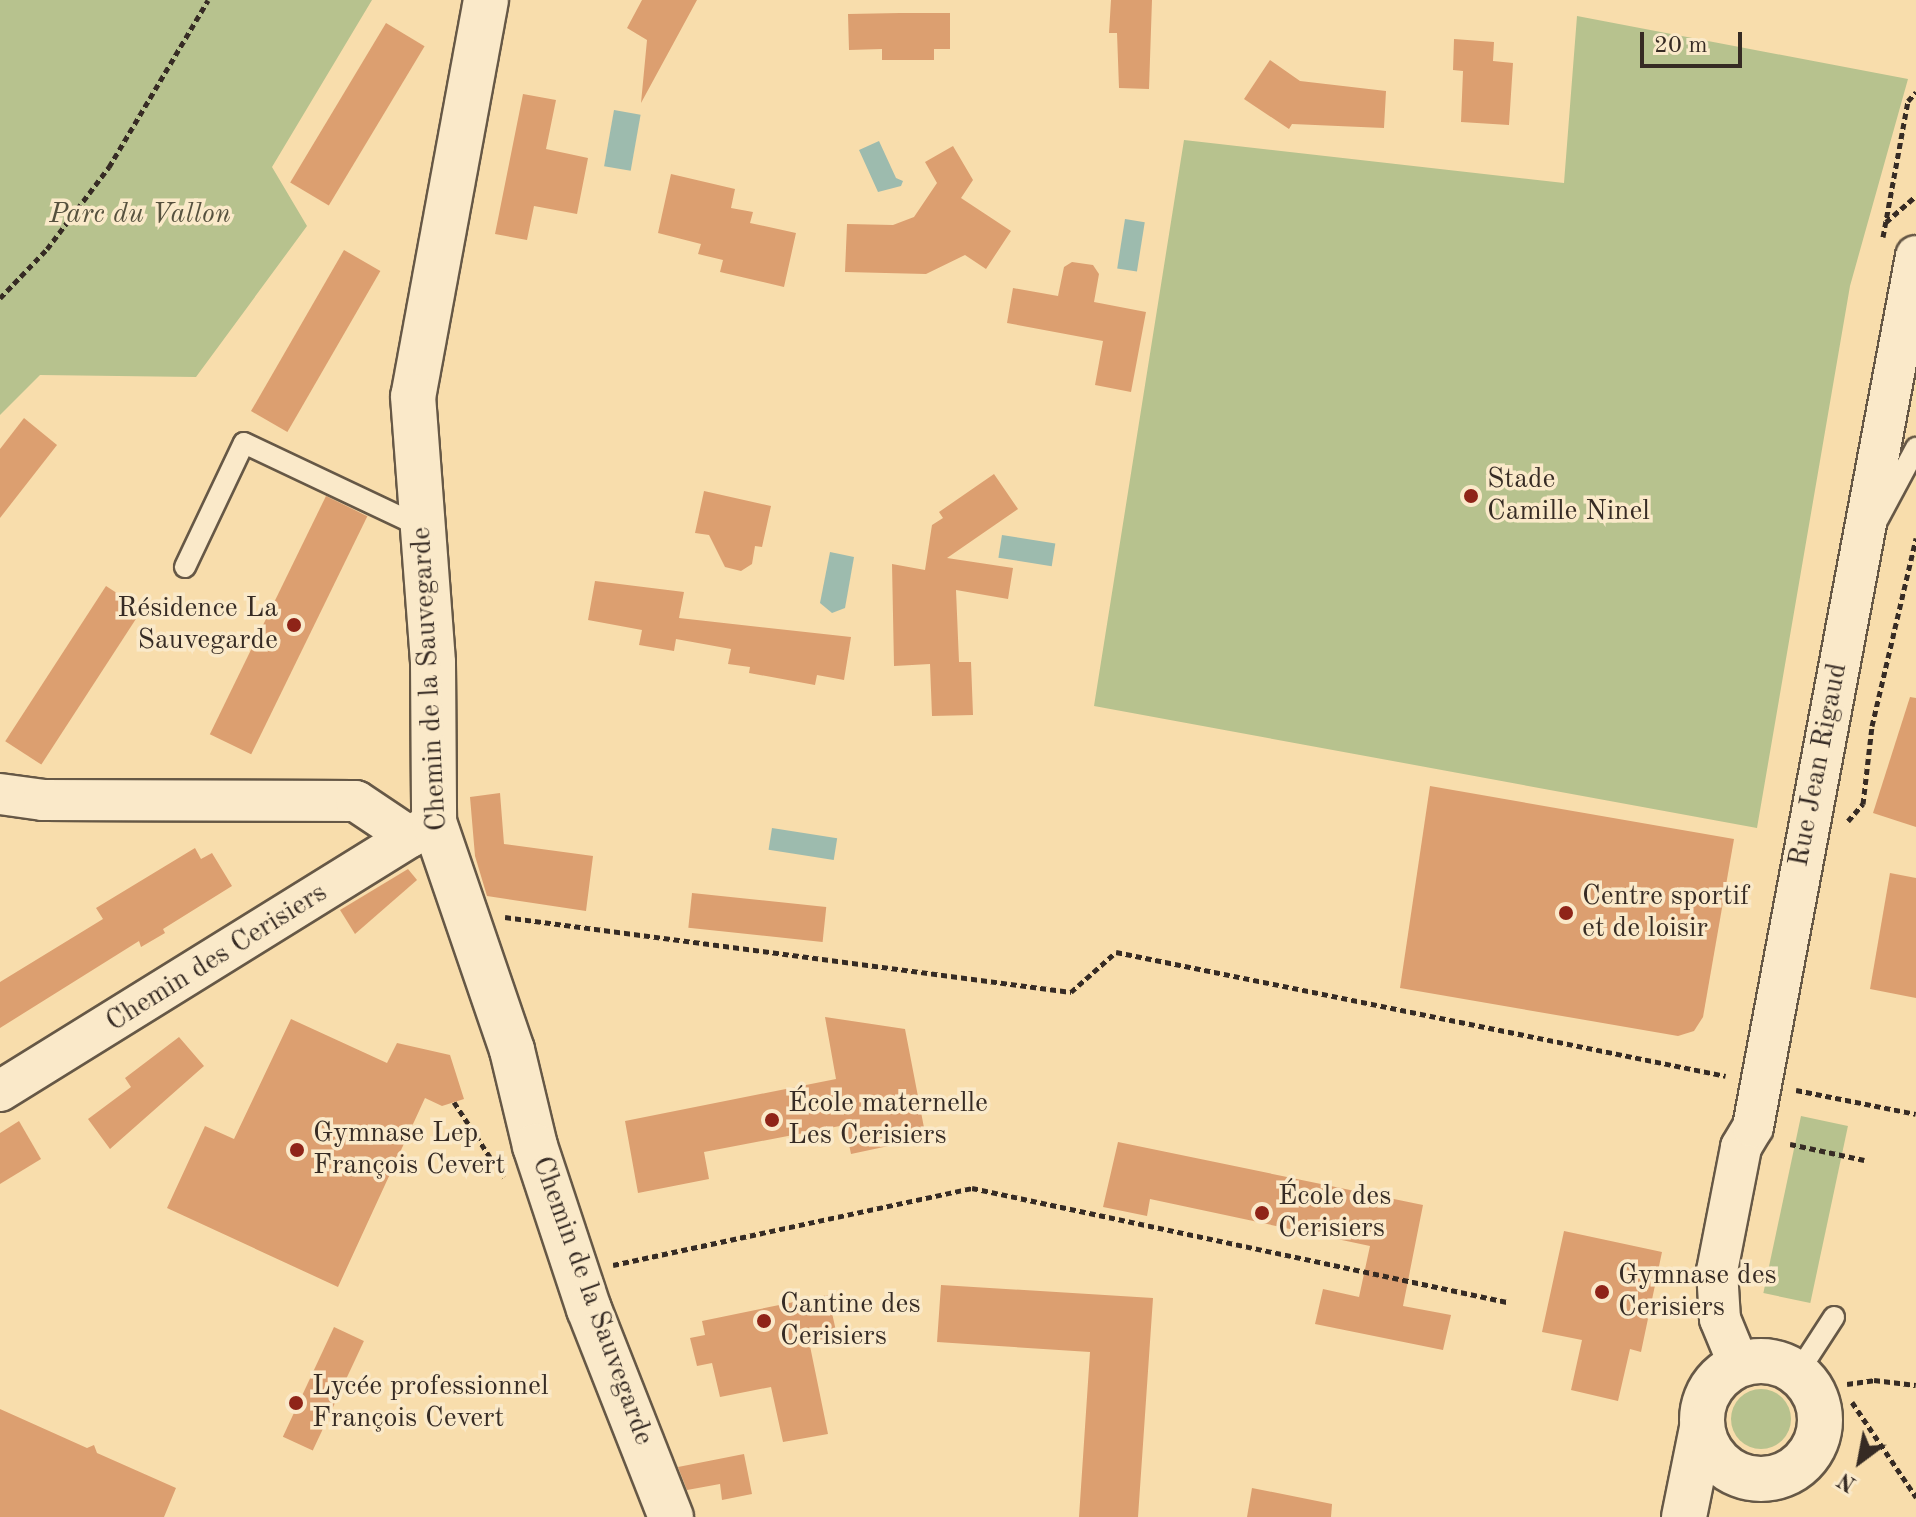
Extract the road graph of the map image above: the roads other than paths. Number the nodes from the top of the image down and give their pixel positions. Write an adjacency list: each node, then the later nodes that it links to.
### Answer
1 (486, 0): 6 (street, Chemin de la Sauvegarde)
2 (1916, 256): 7 (street, Rue Jean Rigaud)
3 (1916, 335): 5 (lane)
4 (1916, 448): 5 (lane)
5 (1886, 507): 7 (lane)
6 (422, 527): 8 (lane); 10 (street, Chemin de la Sauvegarde)
7 (1860, 550): 13 (street, Rue Jean Rigaud)
8 (185, 567)
9 (0, 794): 10 (street, Chemin de la Sauvegarde)
10 (422, 830): 11 (street, Chemin des Cerisiers); 17 (street, Chemin de la Sauvegarde)
11 (0, 1091)
12 (1834, 1317): 14 (lane)
13 (1739, 1365): 14 (street); 15 (street)
14 (1797, 1374): 16 (street)
15 (1702, 1428): 16 (street); 18 (street)
16 (1743, 1477): 19 (street)
17 (671, 1517)
18 (1684, 1517)
19 (1696, 1517)

